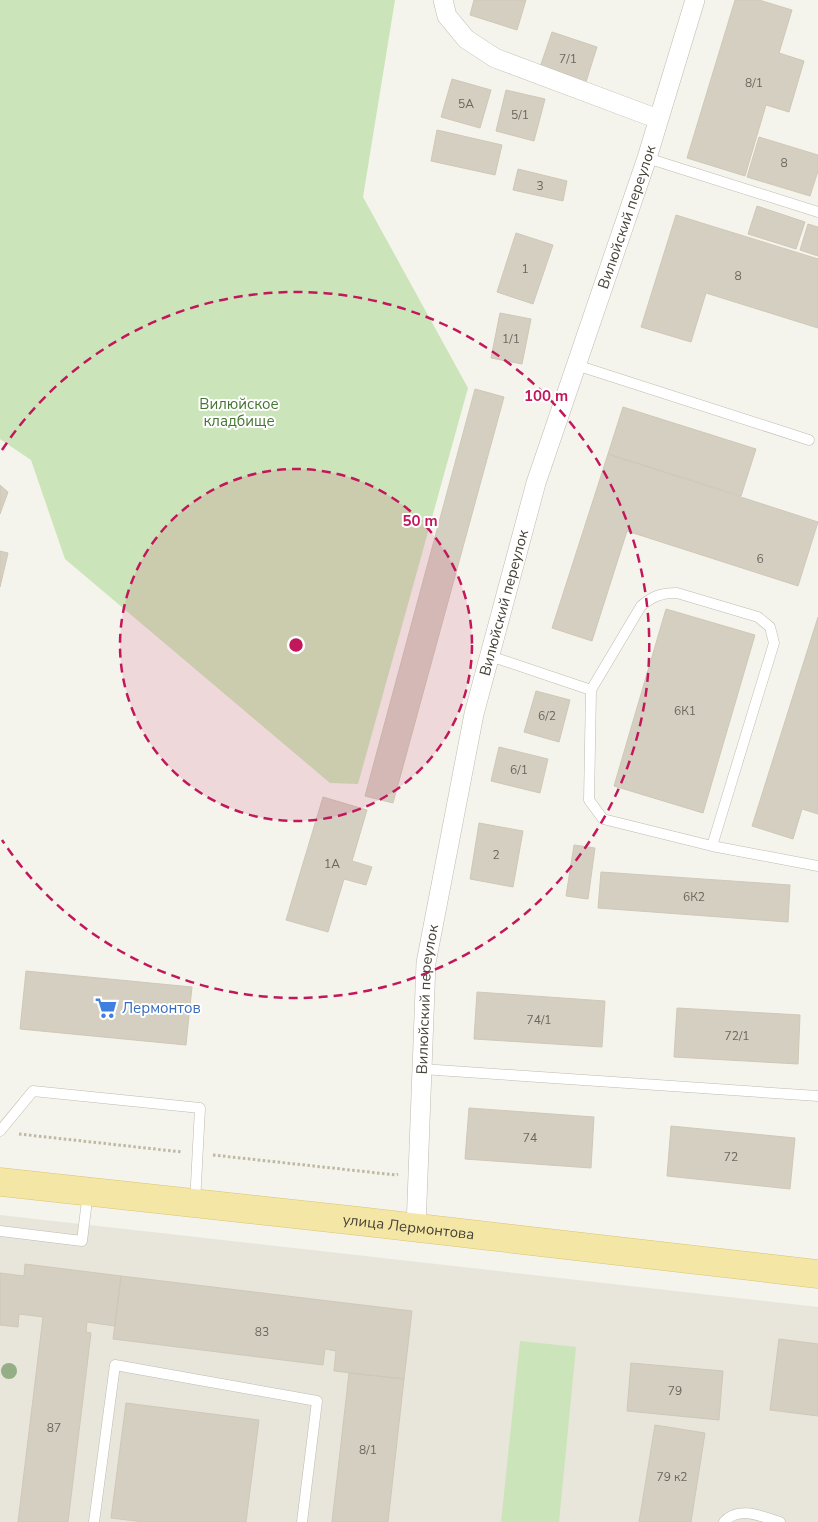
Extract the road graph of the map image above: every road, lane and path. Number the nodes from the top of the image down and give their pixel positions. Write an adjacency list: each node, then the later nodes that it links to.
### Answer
1 (443, 0): 3 (street)
2 (695, 0): 3 (street, Вилюйский переулок)
3 (658, 119): 4 (street, Вилюйский переулок)
4 (647, 158): 5 (lane); 6 (street, Вилюйский переулок)
5 (818, 212)
6 (576, 365): 7 (lane); 8 (street, Вилюйский переулок)
7 (809, 440)
8 (490, 656): 9 (lane); 12 (street, Вилюйский переулок)
9 (591, 690): 10 (lane); 10 (lane)
10 (712, 846): 11 (lane)
11 (818, 866)
12 (422, 1069): 13 (lane); 18 (street, Вилюйский переулок)
13 (818, 1096)
14 (0, 1131): 17 (lane)
15 (0, 1182): 16 (main road, улица Лермонтова)
16 (88, 1192): 17 (main road, улица Лермонтова); 19 (lane)
17 (195, 1203): 18 (main road, улица Лермонтова)
18 (416, 1228): 20 (main road, улица Лермонтова)
19 (0, 1231)
20 (818, 1274)
21 (94, 1522): 22 (lane)
22 (302, 1522)
23 (724, 1522): 24 (lane)
24 (780, 1522)

